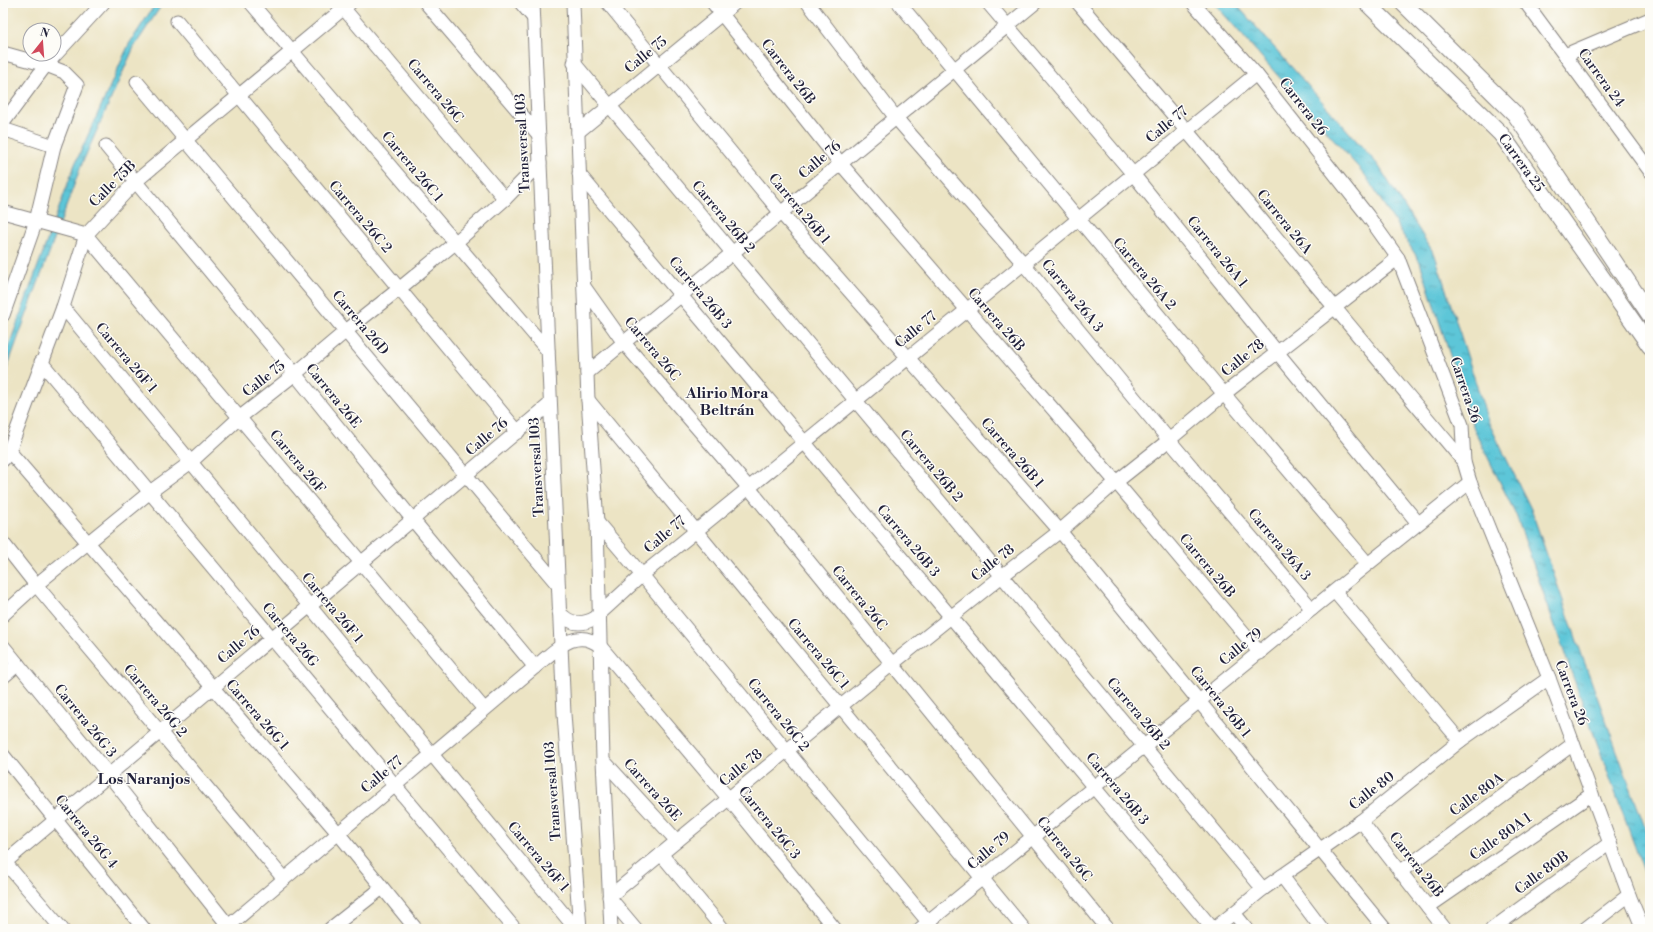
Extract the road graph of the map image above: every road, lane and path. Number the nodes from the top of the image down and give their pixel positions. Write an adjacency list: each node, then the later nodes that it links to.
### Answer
1 (103, 3): 29 (street)
2 (251, 3): 25 (street, Carrera 26C 1)
3 (426, 3): 41 (street)
4 (521, 3): 21 (street)
5 (533, 3): 21 (street, Transversal 103)
6 (573, 3): 28 (street)
7 (608, 3): 30 (street, Carrera 26B 1)
8 (713, 3): 20 (street, Carrera 26B)
9 (735, 3): 20 (street, Calle 75)
10 (808, 3): 36 (street, Carrera 26A 3)
11 (899, 3): 31 (street, Carrera 26A 2)
12 (988, 3): 24 (street, Carrera 26A 1)
13 (1035, 3): 24 (street, Calle 76)
14 (1078, 3): 39 (street, Carrera 26A)
15 (1193, 3): 32 (street, Carrera 26)
16 (1367, 3): 72 (main road, Carrera 25)
17 (1403, 3): 69 (main road, Carrera 25)
18 (1531, 4): 27 (street, Carrera 24)
19 (344, 5): 25 (street, Calle 75B); 51 (street, Carrera 26C)
20 (722, 14): 30 (street, Calle 75); 46 (street, Carrera 26B)
21 (533, 17): 41 (street, Transversal 103)
22 (1650, 18): 27 (street)
23 (177, 21): 34 (street, Carrera 26C 2)
24 (1008, 26): 31 (street, Calle 76); 49 (street, Carrera 26A 1)
25 (292, 51): 34 (street, Calle 75B); 57 (street, Carrera 26C 1)
26 (3, 53): 29 (street)
27 (1565, 55): 47 (street, Carrera 24)
28 (574, 63): 35 (street, Carrera 26B 2); 40 (street)
29 (46, 65): 37 (street); 43 (street)
30 (660, 65): 35 (street, Calle 75); 53 (street, Carrera 26B 1)
31 (954, 70): 36 (street, Calle 76); 54 (street, Carrera 26A 2)
32 (1256, 74): 39 (street, Calle 77); 59 (street, Carrera 26)
33 (137, 82): 42 (street, Carrera 26D)
34 (239, 96): 42 (street, Calle 75B); 62 (street, Carrera 26C 2)
35 (610, 106): 40 (street, Calle 75); 58 (street, Carrera 26B 2)
36 (896, 118): 46 (street, Calle 76); 60 (street, Carrera 26A 3)
37 (3, 123)
38 (3, 129): 43 (street)
39 (1187, 130): 49 (street, Calle 77); 66 (street, Carrera 26A)
40 (578, 132): 48 (street)
41 (539, 135): 45 (street, Transversal 103)
42 (185, 140): 50 (street, Calle 75B); 70 (street, Carrera 26D)
43 (54, 146): 55 (street)
44 (106, 146): 50 (street, Carrera 26E)
45 (540, 163): 51 (street, Calle 75); 73 (street, Transversal 103)
46 (841, 164): 53 (street, Calle 76); 67 (street, Carrera 26B)
47 (1650, 171)
48 (579, 174): 61 (street); 64 (street, Carrera 26B 3)
49 (1133, 174): 54 (street, Calle 77); 74 (street, Carrera 26A 1)
50 (135, 182): 56 (street, Calle 75B); 78 (street, Carrera 26E)
51 (505, 199): 57 (street, Calle 75)
52 (3, 212): 55 (street)
53 (781, 213): 58 (street, Calle 76); 75 (street, Carrera 26B 1)
54 (1078, 219): 60 (street, Calle 77); 79 (street, Carrera 26A 2)
55 (39, 222): 56 (street); 63 (street)
56 (86, 235): 65 (street, Calle 75B); 83 (street, Carrera 26F)
57 (455, 243): 62 (street, Calle 75); 73 (street, Carrera 26C 1)
58 (732, 253): 64 (street, Calle 76); 81 (street, Carrera 26B 2)
59 (1398, 258): 66 (street, Calle 78); 89 (street, Carrera 26)
60 (1024, 263): 67 (street, Calle 77); 85 (street, Carrera 26A 3)
61 (584, 288): 71 (street, Carrera 26C); 77 (street)
62 (399, 289): 70 (street, Calle 75); 84 (street, Carrera 26C 2)
63 (7, 294): 68 (street)
64 (681, 296): 71 (street, Calle 76); 86 (street, Carrera 26B 3)
65 (62, 306): 76 (street, Calle 75B); 88 (street, Carrera 26F 1)
66 (1334, 309): 74 (street, Calle 78); 89 (street, Carrera 26A)
67 (966, 310): 75 (street, Calle 77); 91 (street, Carrera 26B)
68 (3, 315)
69 (1650, 315)
70 (346, 331): 78 (street, Calle 75); 90 (street, Carrera 26D)
71 (624, 343): 77 (street, Calle 76); 93 (street, Carrera 26C)
72 (1650, 346)
73 (548, 352): 82 (street, Transversal 103)
74 (1276, 352): 79 (street, Calle 78); 97 (street, Carrera 26A 1)
75 (907, 358): 81 (street, Calle 77); 99 (street, Carrera 26B 1)
76 (41, 362): 87 (street, Calle 75B); 94 (street, Carrera 26G)
77 (587, 373): 80 (street)
78 (295, 374): 83 (street, Calle 75); 95 (street, Carrera 26E)
79 (1224, 394): 85 (street, Calle 78); 102 (street, Carrera 26A 2)
80 (588, 400): 96 (street); 98 (street, Carrera 26C 1)
81 (855, 400): 86 (street, Calle 77); 105 (street, Carrera 26B 2)
82 (550, 404): 84 (street, Calle 76); 107 (street, Transversal 103)
83 (239, 418): 88 (street, Calle 75); 103 (street, Carrera 26F)
84 (518, 432): 90 (street, Calle 76)
85 (1169, 440): 91 (street, Calle 78); 110 (street, Carrera 26A 3)
86 (804, 442): 93 (street, Calle 77); 114 (street, Carrera 26B 3)
87 (6, 456): 101 (street, Carrera 26G 1)
88 (191, 462): 94 (street, Calle 75); 109 (street, Carrera 26F 1)
89 (1464, 462): 92 (street, Carrera 26)
90 (467, 475): 95 (street, Calle 76); 107 (street, Carrera 26D)
91 (1116, 482): 99 (street, Calle 78); 119 (street, Carrera 26B)
92 (1470, 482): 97 (street, Calle 79); 124 (street, Carrera 26)
93 (749, 488): 98 (street, Calle 77); 121 (street, Carrera 26C)
94 (150, 492): 101 (street, Calle 75); 115 (street, Carrera 26G)
95 (413, 520): 103 (street, Calle 76); 122 (street, Carrera 26E)
96 (597, 522): 104 (street, Carrera 26C 2); 112 (street)
97 (1418, 524): 102 (street, Calle 79)
98 (696, 530): 104 (street, Calle 77); 127 (street, Carrera 26C 1)
99 (1060, 532): 105 (street, Calle 78); 126 (street, Carrera 26B 1)
100 (3, 543): 106 (street, Carrera 26G 2)
101 (88, 543): 106 (street, Calle 75); 125 (street, Carrera 26G 1)
102 (1367, 563): 108 (street, Calle 79)
103 (360, 564): 109 (street, Calle 76); 128 (street, Carrera 26F)
104 (642, 575): 112 (street, Calle 77); 133 (street, Carrera 26C 2)
105 (1002, 576): 114 (street, Calle 78); 132 (street, Carrera 26B 2)
106 (36, 585): 113 (street, Calle 75); 129 (street, Carrera 26G 2)
107 (558, 585): 111 (street, Transversal 103)
108 (1335, 592): 110 (street, Calle 79); 130 (street)
109 (310, 606): 115 (street, Calle 76); 134 (street, Carrera 26F 1)
110 (1312, 609): 119 (street, Calle 79)
111 (559, 612): 112 (street, Calle 77); 118 (street, Transversal 103)
112 (599, 614): 117 (street)
113 (3, 615)
114 (951, 617): 121 (street, Calle 78); 139 (street, Carrera 26B 3)
115 (272, 638): 125 (street, Calle 76); 138 (street, Carrera 26G)
116 (3, 646): 120 (street, Carrera 26G 3)
117 (600, 646): 118 (street, Calle 77); 136 (street); 141 (street, Carrera 26C 3)
118 (561, 647): 122 (street, Calle 77); 169 (street, Transversal 103)
119 (1260, 653): 126 (street, Calle 79)
120 (18, 664): 123 (street); 137 (street, Carrera 26G 3)
121 (892, 664): 127 (street, Calle 78); 145 (street, Carrera 26C)
122 (535, 667): 128 (street, Calle 77)
123 (3, 677)
124 (1549, 678): 130 (street, Calle 80); 131 (street, Carrera 26)
125 (213, 688): 129 (street, Calle 76); 144 (street, Carrera 26G 1)
126 (1199, 702): 132 (street, Calle 79); 148 (street, Carrera 26B 1)
127 (841, 707): 133 (street, Calle 78); 153 (street, Carrera 26C 1)
128 (484, 710): 134 (street, Calle 77)
129 (160, 732): 137 (street, Calle 76); 154 (street, Carrera 26G 2)
130 (1460, 741): 143 (street, Calle 80)
131 (1573, 744): 140 (street, Carrera 26); 151 (street, Calle 80A)
132 (1144, 746): 139 (street, Calle 79); 156 (street, Carrera 26B 2)
133 (787, 751): 141 (street, Calle 78); 161 (street, Carrera 26C 2)
134 (432, 754): 138 (street, Calle 77); 168 (street, Carrera 26F 1)
135 (3, 755): 142 (street, Carrera 26G 4)
136 (603, 760): 146 (street, Carrera 26E); 158 (street)
137 (109, 775): 142 (street, Calle 76); 162 (street, Carrera 26G 3)
138 (395, 785): 144 (street, Calle 77); 167 (street, Carrera 26G)
139 (1094, 788): 145 (street, Calle 79); 176 (street, Carrera 26B 3)
140 (1592, 794): 147 (street, Carrera 26); 159 (street, Calle 80A 1)
141 (729, 799): 146 (street, Calle 78); 173 (street, Carrera 26C 3)
142 (56, 820): 150 (street, Calle 76); 164 (street, Carrera 26G 4)
143 (1361, 821): 148 (street, Calle 80); 151 (street, Carrera 26B)
144 (338, 833): 154 (street, Calle 77); 155 (street, Carrera 26G 1)
145 (1032, 836): 153 (street, Calle 79); 175 (street, Carrera 26C)
146 (677, 841): 149 (street, Calle 78)
147 (1610, 843): 157 (street, Carrera 26); 181 (street, Calle 80B)
148 (1320, 849): 152 (street, Calle 80); 179 (street, Carrera 26B 1)
149 (661, 854): 158 (street, Calle 78); 172 (street)
150 (4, 862): 163 (street)
151 (1400, 872): 159 (street, Carrera 26B)
152 (1282, 876): 156 (street, Calle 80); 178 (street)
153 (982, 878): 161 (street, Calle 79); 174 (street, Carrera 26C 1)
154 (284, 879): 162 (street, Calle 77)
155 (382, 888): 165 (street); 166 (street, Carrera 26G 1)
156 (1263, 888): 160 (street, Calle 80)
157 (1629, 895): 182 (street); 183 (street, Carrera 26)
158 (609, 896): 170 (street); 171 (street)
159 (1428, 907): 180 (street, Carrera 26B)
160 (1234, 913): 176 (street, Calle 80); 177 (street)
161 (927, 927)
162 (228, 928)
163 (62, 929)
164 (144, 929)
165 (330, 929)
166 (416, 929)
167 (515, 929)
168 (576, 929)
169 (580, 929)
170 (610, 929)
171 (636, 929)
172 (723, 929)
173 (835, 929)
174 (1024, 929)
175 (1108, 929)
176 (1213, 929)
177 (1247, 929)
178 (1322, 929)
179 (1385, 929)
180 (1444, 929)
181 (1492, 929)
182 (1585, 929)
183 (1643, 929)

